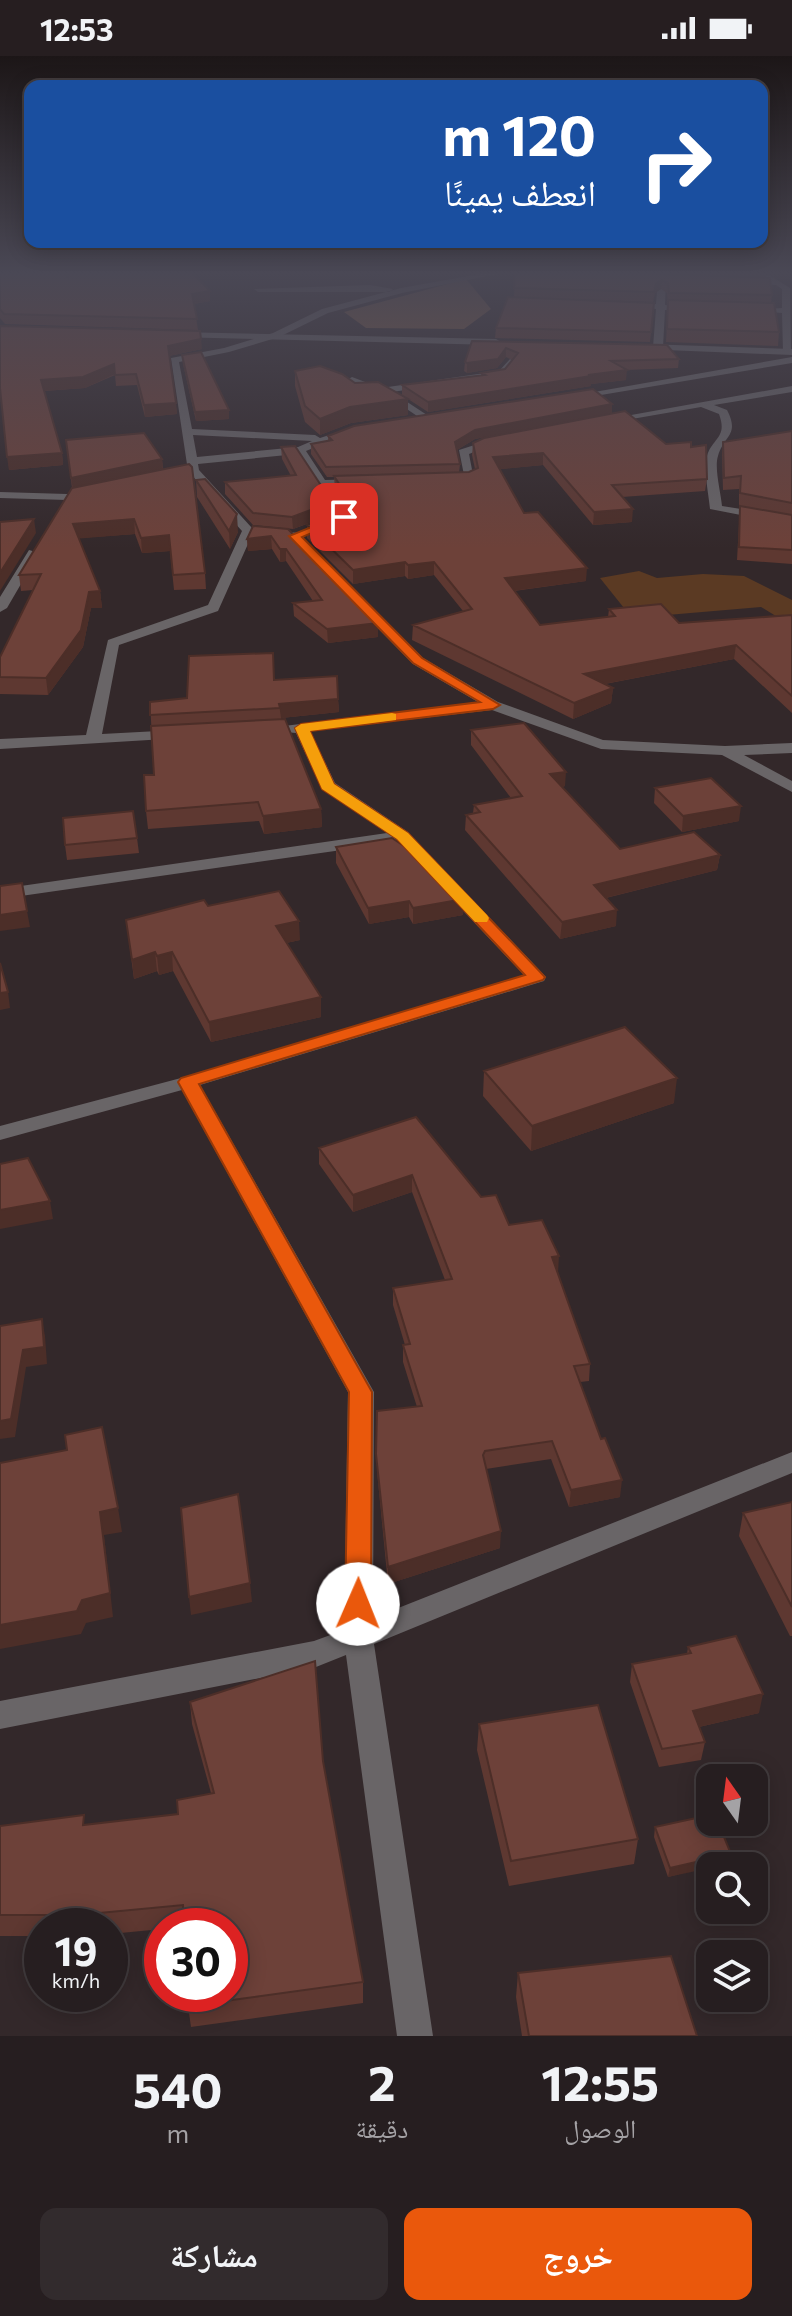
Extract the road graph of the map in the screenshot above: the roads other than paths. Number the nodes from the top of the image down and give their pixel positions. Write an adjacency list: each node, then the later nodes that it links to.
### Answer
1 (175, 364): 17 (street)
2 (508, 364): 8 (street)
3 (742, 364): 5 (street)
4 (352, 380): 8 (street)
5 (655, 383): 7 (street); 10 (street)
6 (792, 389): 11 (street)
7 (669, 390)
8 (379, 391): 13 (street)
9 (684, 396): 11 (street)
10 (553, 400)
11 (698, 403): 15 (street); 30 (street)
12 (437, 416): 13 (street)
13 (423, 417): 14 (street)
14 (409, 419)
15 (595, 422)
16 (366, 426): 18 (street)
17 (187, 432): 18 (street); 21 (street)
18 (327, 439): 20 (street)
19 (508, 439): 23 (street)
20 (300, 450): 21 (street); 25 (street)
21 (193, 466): 22 (street); 32 (street)
22 (180, 474)
23 (440, 480)
24 (382, 482): 25 (street)
25 (322, 483): 31 (street)
26 (81, 494): 28 (street)
27 (0, 495): 28 (street)
28 (67, 497): 29 (street)
29 (60, 510)
30 (792, 521)
31 (319, 527)
32 (248, 531): 35 (street); 39 (street)
33 (44, 536): 34 (street)
34 (0, 608)
35 (493, 705): 36 (street); 42 (street)
36 (301, 728): 37 (street); 44 (street)
37 (272, 730)
38 (197, 734): 39 (street)
39 (93, 739): 40 (street)
40 (0, 744)
41 (792, 748): 42 (street)
42 (725, 751): 43 (street)
43 (792, 787)
44 (402, 836): 45 (street); 46 (street)
45 (0, 894)
46 (188, 1082): 47 (street); 49 (street)
47 (0, 1133)
48 (792, 1462): 49 (street)
49 (358, 1635): 50 (street); 51 (street)
50 (0, 1715)
51 (415, 2036)

